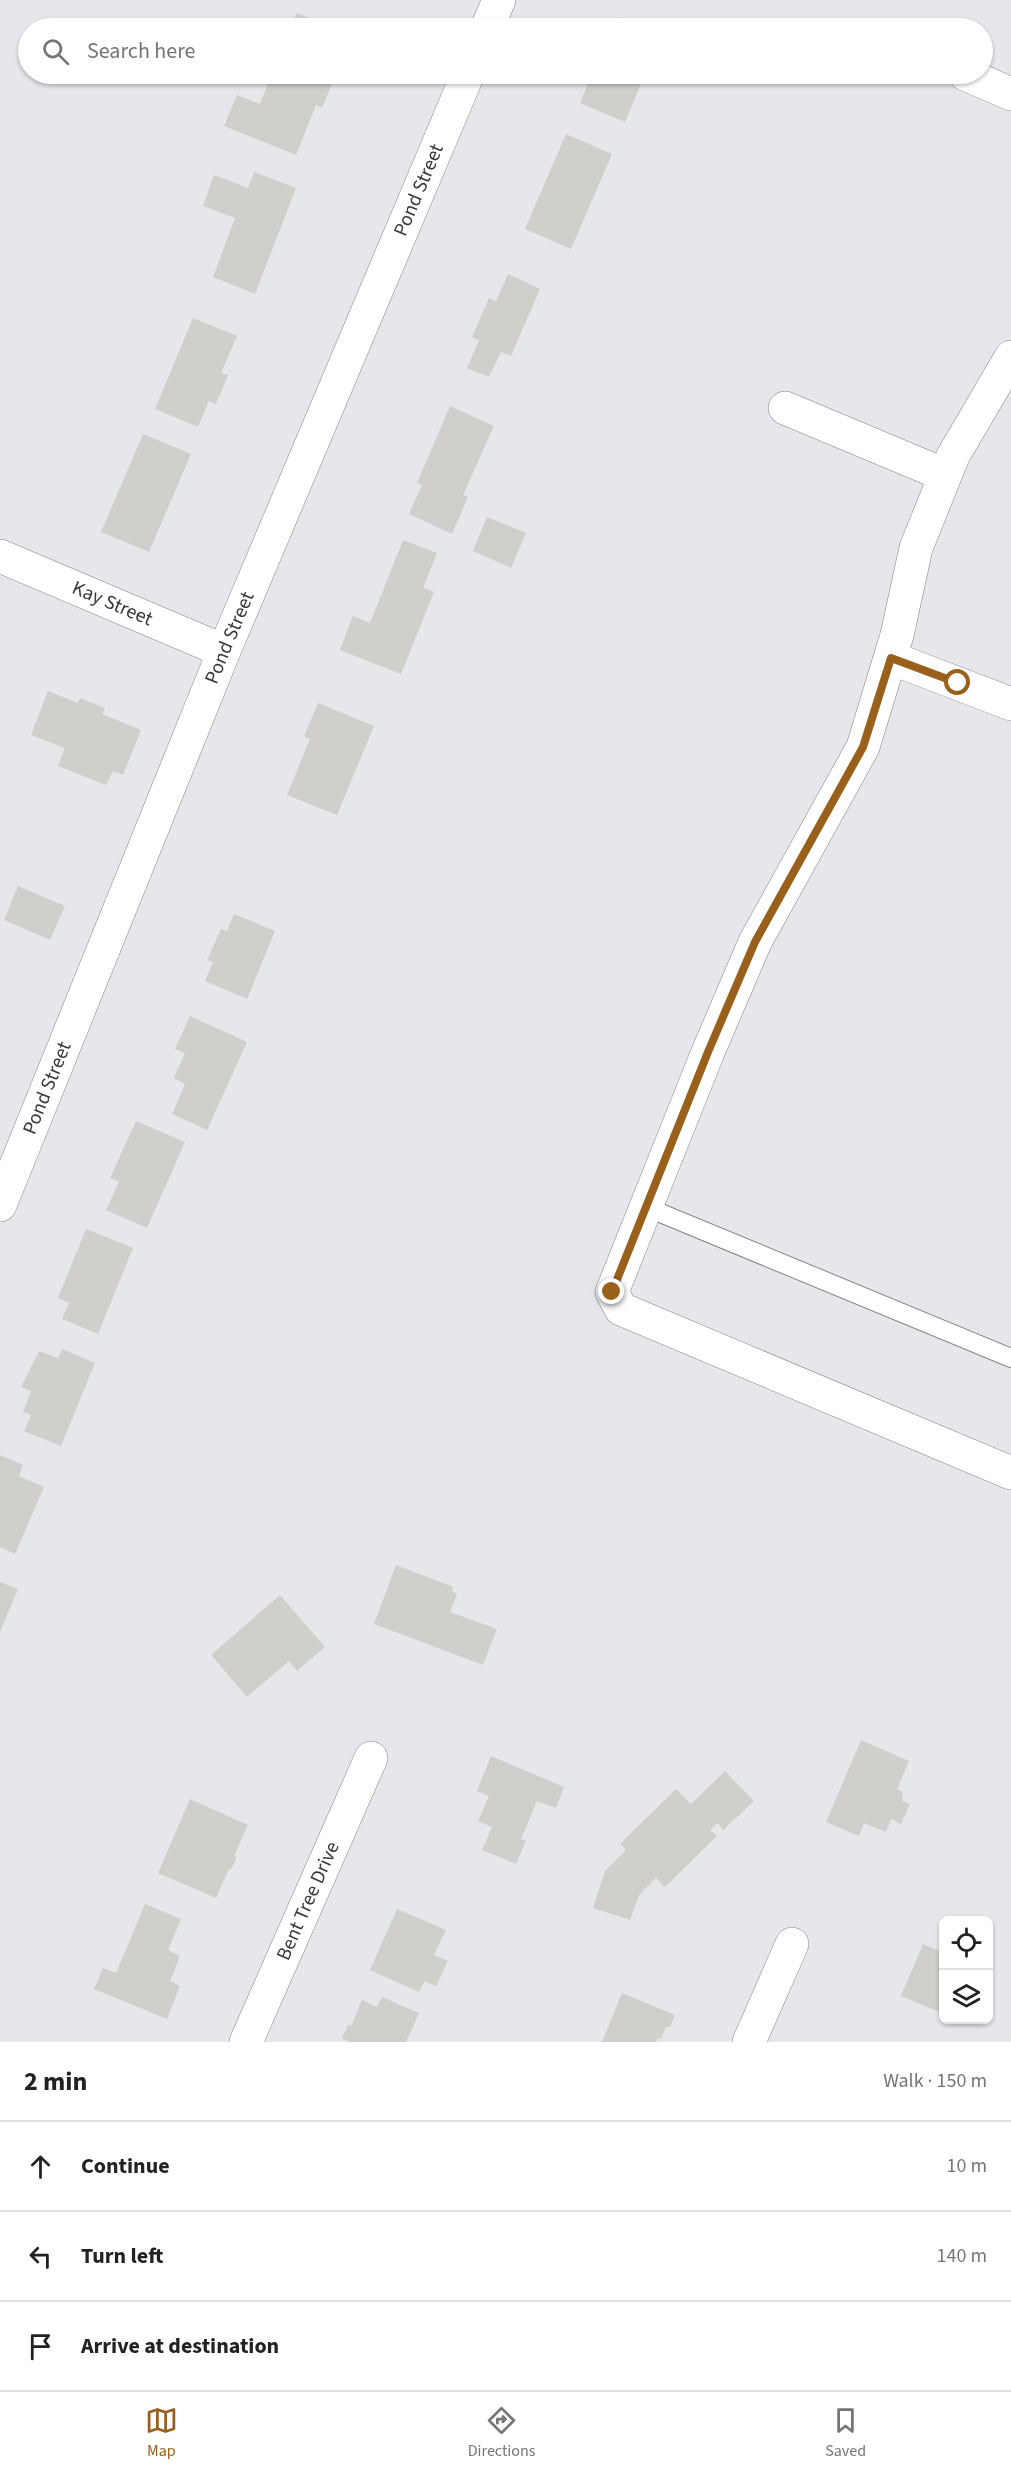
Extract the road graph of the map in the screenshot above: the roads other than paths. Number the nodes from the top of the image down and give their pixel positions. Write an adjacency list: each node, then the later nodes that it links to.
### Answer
1 (499, 0): 2 (street)
2 (491, 18)
3 (464, 84): 10 (street, Pond Street)
4 (988, 84): 5 (street)
5 (1011, 94)
6 (1011, 357): 8 (street)
7 (785, 408): 8 (street)
8 (945, 475): 11 (street)
9 (0, 556): 10 (street, Kay Street)
10 (224, 651): 13 (street, Pond Street)
11 (891, 658): 12 (street); 15 (street)
12 (1011, 704)
13 (6, 1170): 14 (street, Pond Street)
14 (0, 1205)
15 (646, 1207): 16 (lane); 17 (street)
16 (1011, 1358)
17 (1011, 1473)
18 (371, 1758): 20 (street, Bent Tree Drive)
19 (792, 1944): 21 (street)
20 (246, 2042)
21 (749, 2042)

